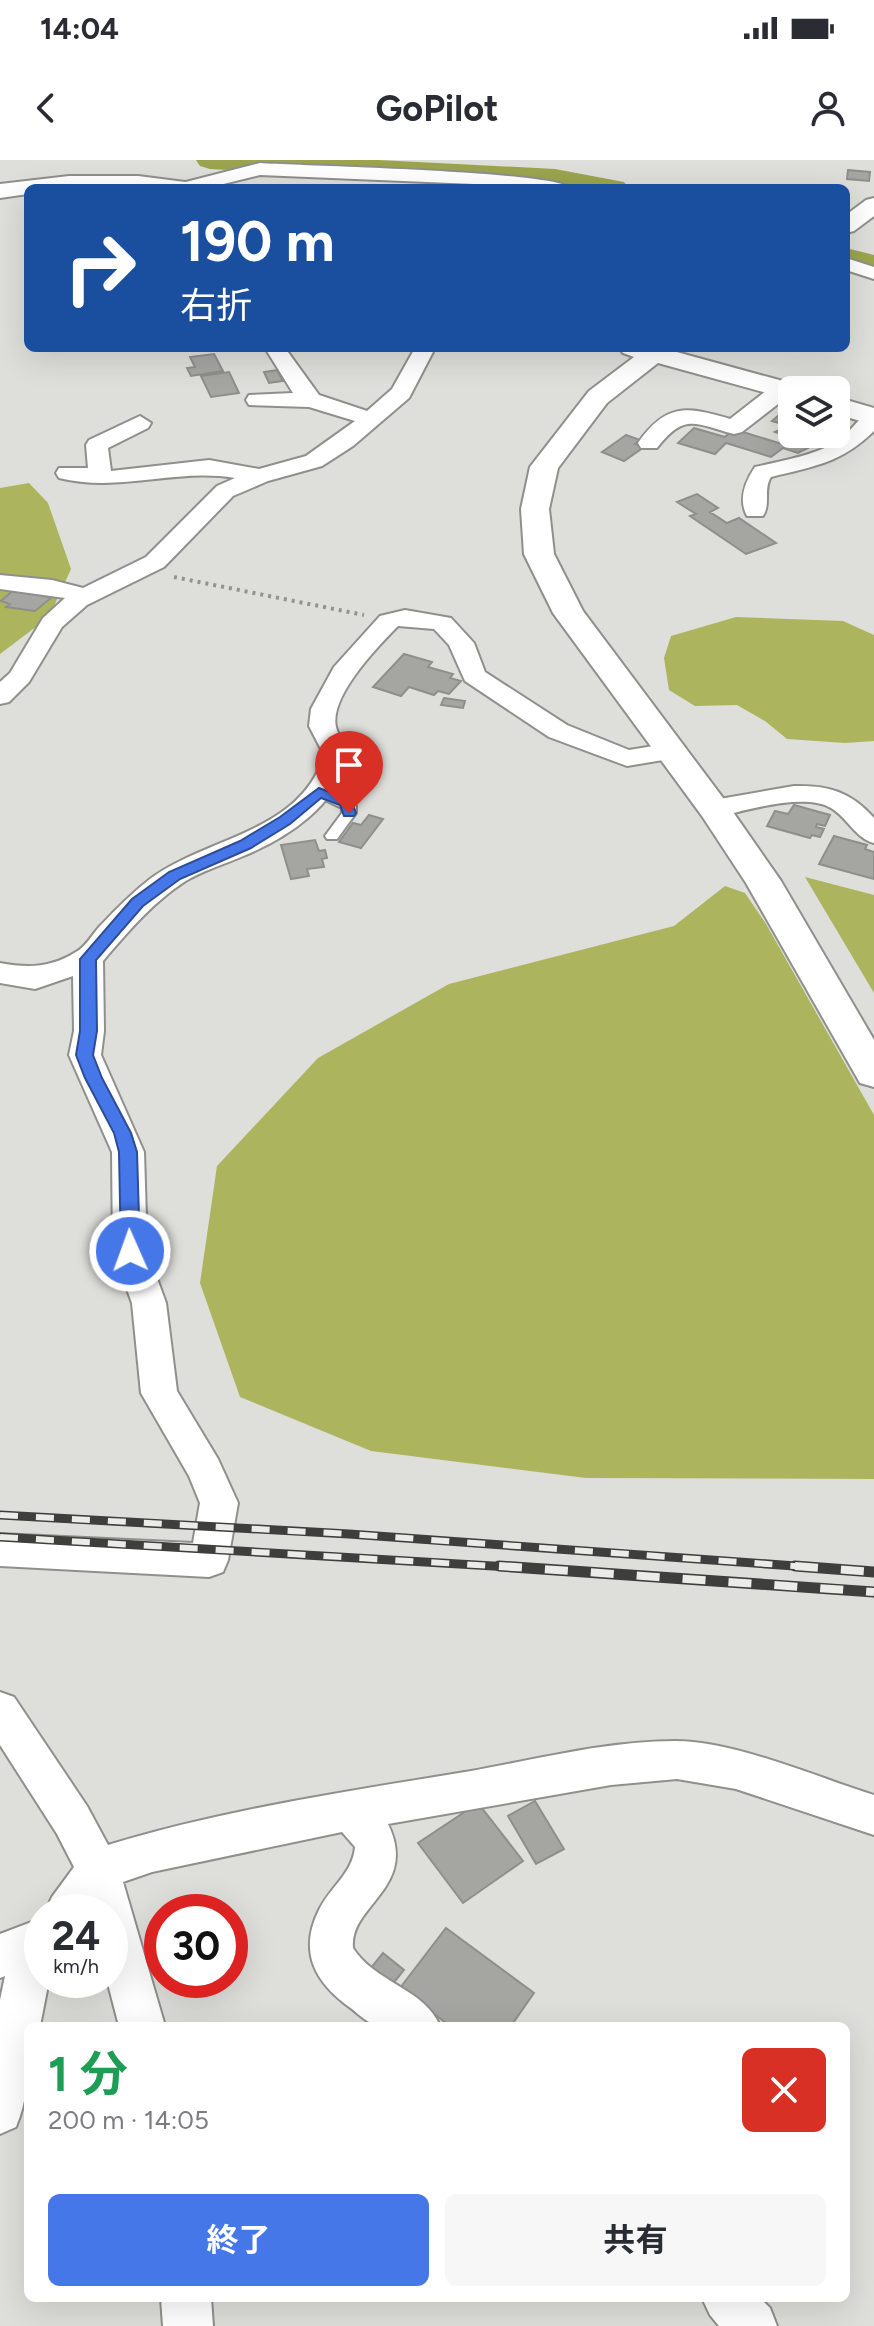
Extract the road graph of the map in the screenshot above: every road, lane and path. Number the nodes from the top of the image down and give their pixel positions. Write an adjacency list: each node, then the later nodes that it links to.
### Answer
1 (52, 184): 2 (street)
2 (164, 184)
3 (201, 184): 4 (street)
4 (524, 184)
5 (24, 188): 6 (street)
6 (0, 191)
7 (874, 205): 8 (street)
8 (850, 223)
9 (850, 265): 10 (street)
10 (874, 273)
11 (278, 352): 18 (street)
12 (423, 352): 21 (street)
13 (647, 352): 33 (street)
14 (656, 352): 15 (street)
15 (778, 387)
16 (778, 397): 23 (street)
17 (257, 400): 18 (street)
18 (311, 400): 21 (street)
19 (850, 409): 20 (street)
20 (874, 417): 27 (street)
21 (369, 419): 25 (street)
22 (140, 423): 26 (street)
23 (649, 443)
24 (67, 473): 26 (street)
25 (260, 476): 26 (street); 28 (street)
26 (100, 478)
27 (755, 511)
28 (141, 571): 30 (street); 31 (path)
29 (0, 582): 30 (street)
30 (84, 597): 32 (street)
31 (389, 621): 33 (street); 34 (street)
32 (0, 696)
33 (672, 751): 35 (street)
34 (319, 792): 37 (lane); 38 (street)
35 (714, 809): 36 (street); 40 (street)
36 (874, 834)
37 (332, 836)
38 (88, 959): 39 (street); 41 (street)
39 (0, 973)
40 (874, 1073)
41 (0, 1550)
42 (0, 1710): 45 (street)
43 (350, 1811): 44 (street); 45 (street); 49 (street)
44 (874, 1815)
45 (98, 1869): 46 (street); 48 (street)
46 (80, 1894)
47 (24, 1953): 50 (street)
48 (141, 2022)
49 (411, 2022)
50 (0, 2111)
51 (186, 2302): 53 (street)
52 (731, 2302): 54 (street)
53 (188, 2326)
54 (752, 2326)

